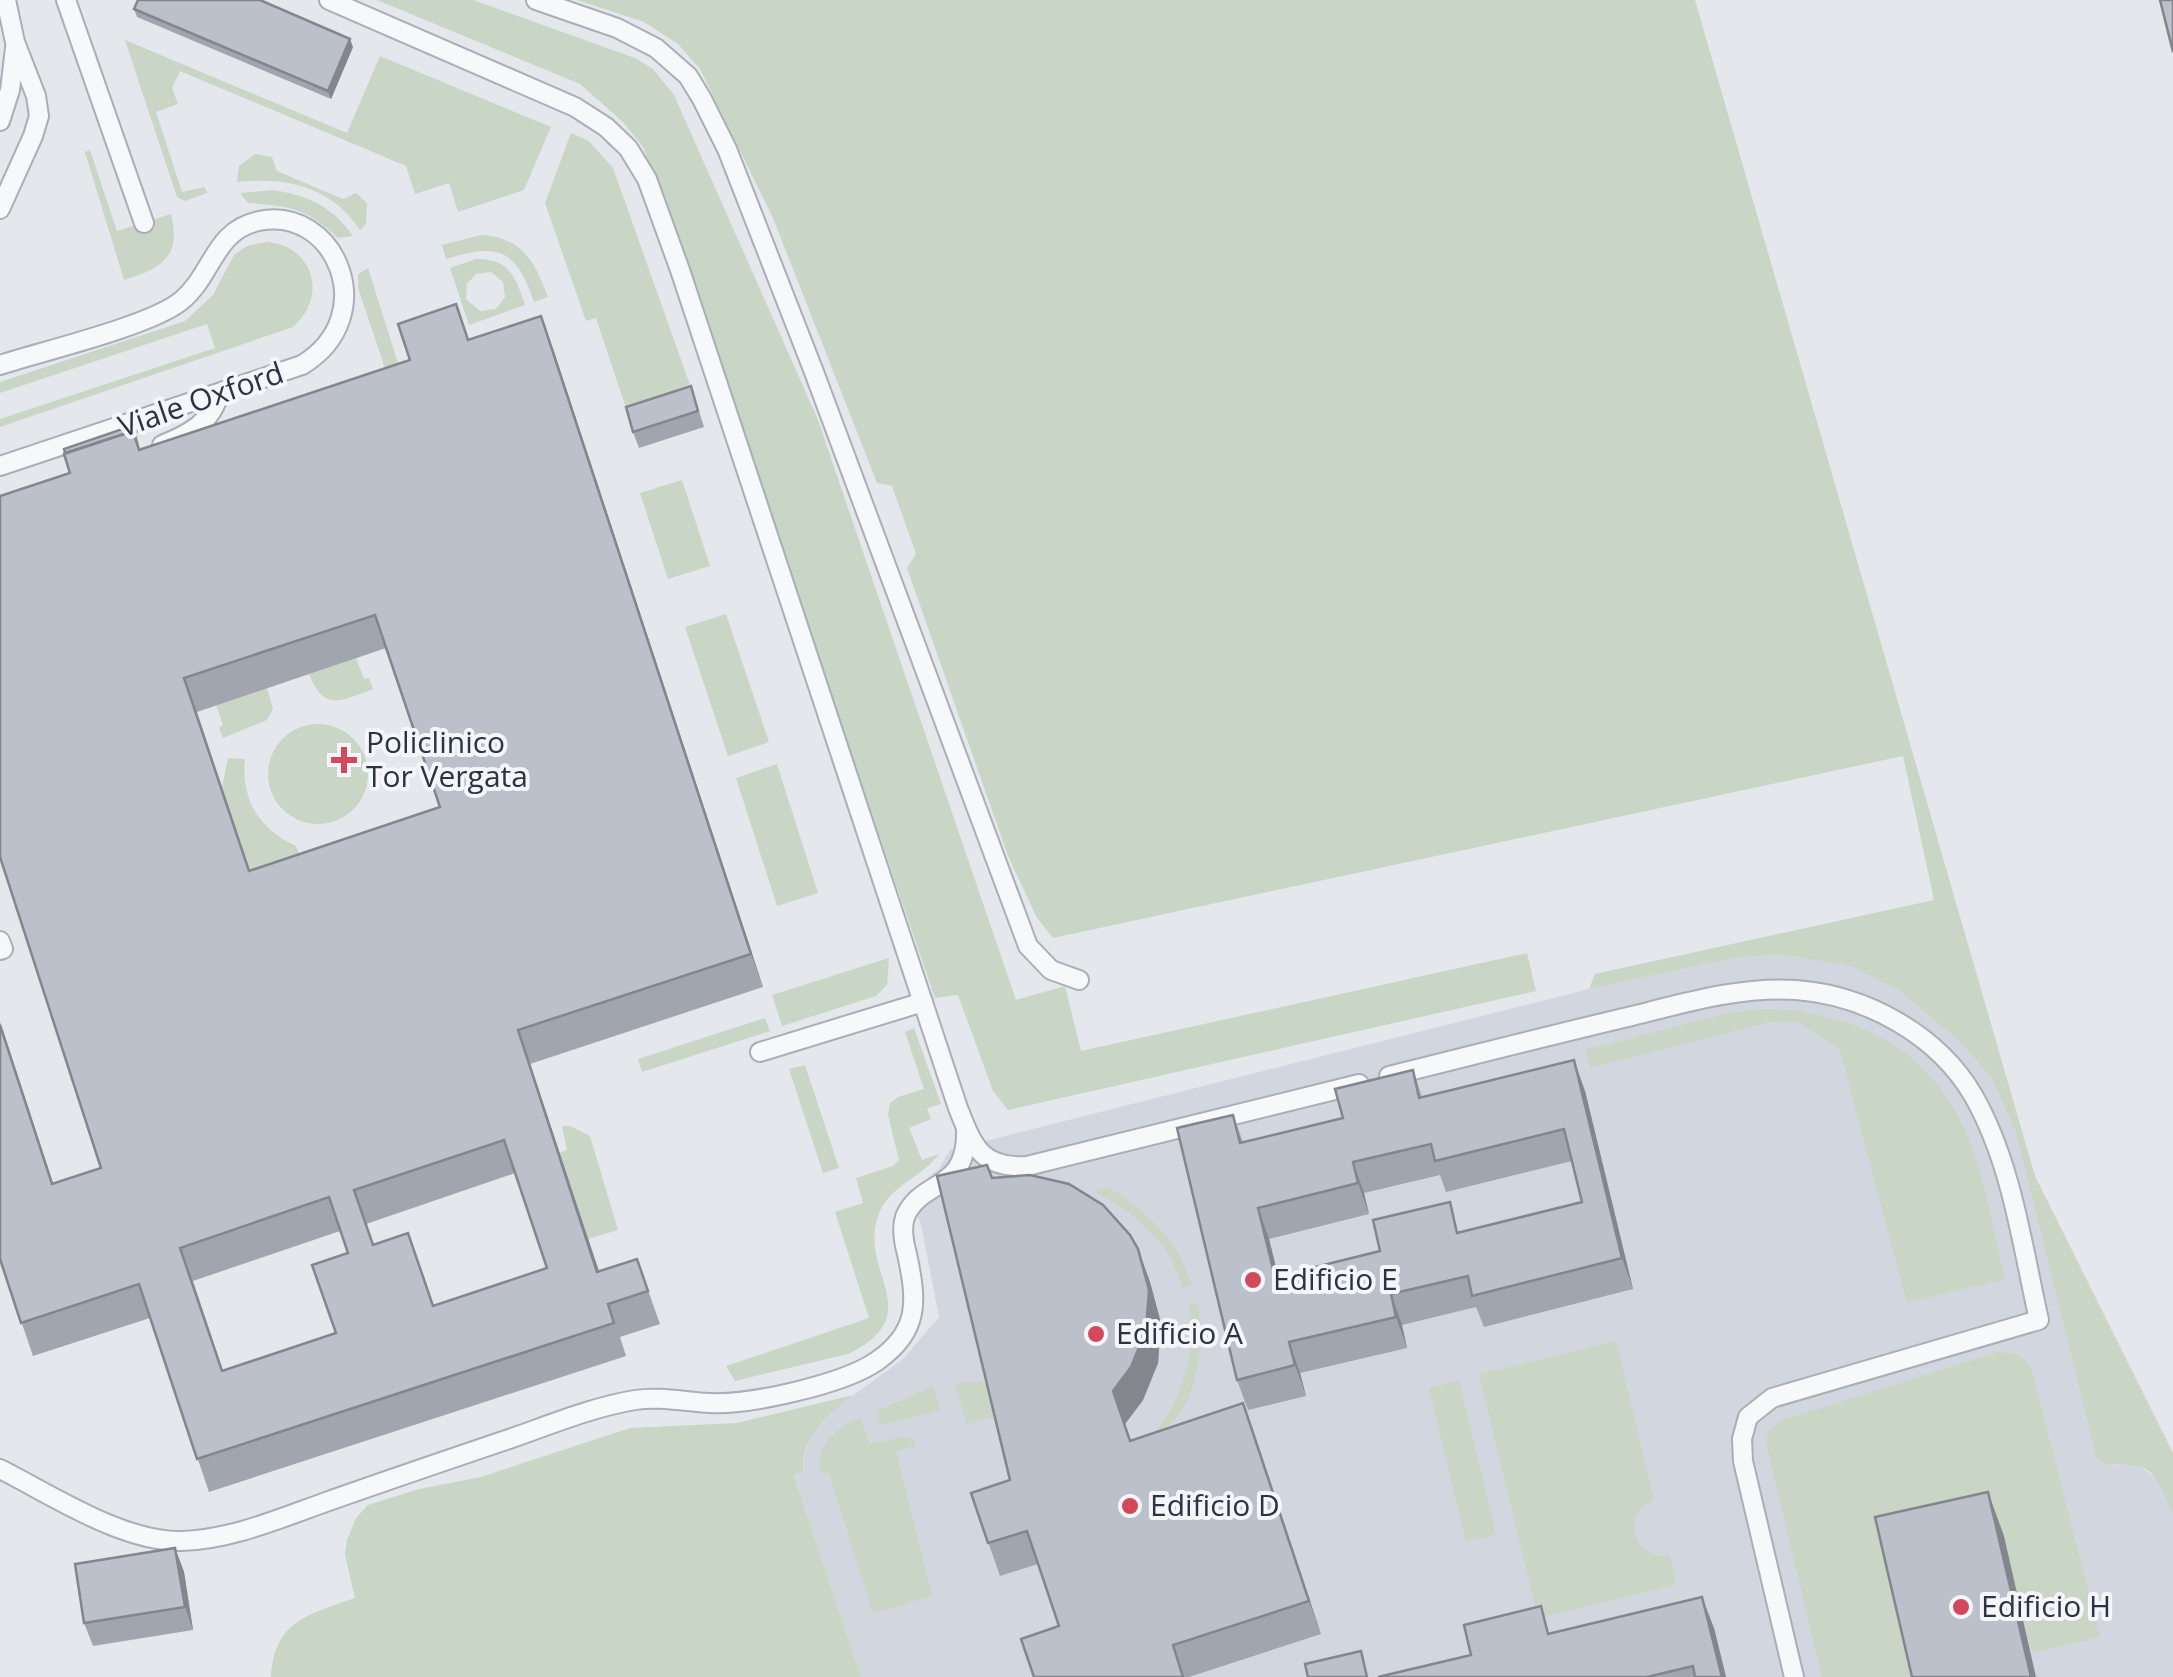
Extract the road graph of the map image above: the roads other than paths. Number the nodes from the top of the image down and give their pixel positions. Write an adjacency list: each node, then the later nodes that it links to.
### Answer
1 (6, 0): 5 (lane)
2 (66, 0): 9 (lane)
3 (329, 0): 17 (lane)
4 (536, 0): 16 (lane)
5 (16, 42): 6 (lane); 7 (lane); 8 (lane)
6 (0, 69)
7 (0, 121)
8 (0, 209)
9 (144, 223)
10 (0, 365): 11 (lane, Viale Oxford)
11 (219, 394): 12 (lane); 13 (lane, Viale Oxford)
12 (148, 450)
13 (0, 466)
14 (0, 941): 15 (lane)
15 (0, 950)
16 (1079, 980)
17 (923, 1002): 18 (lane); 19 (lane)
18 (760, 1052)
19 (966, 1129): 20 (lane); 21 (lane)
20 (0, 1469)
21 (1794, 1677)

